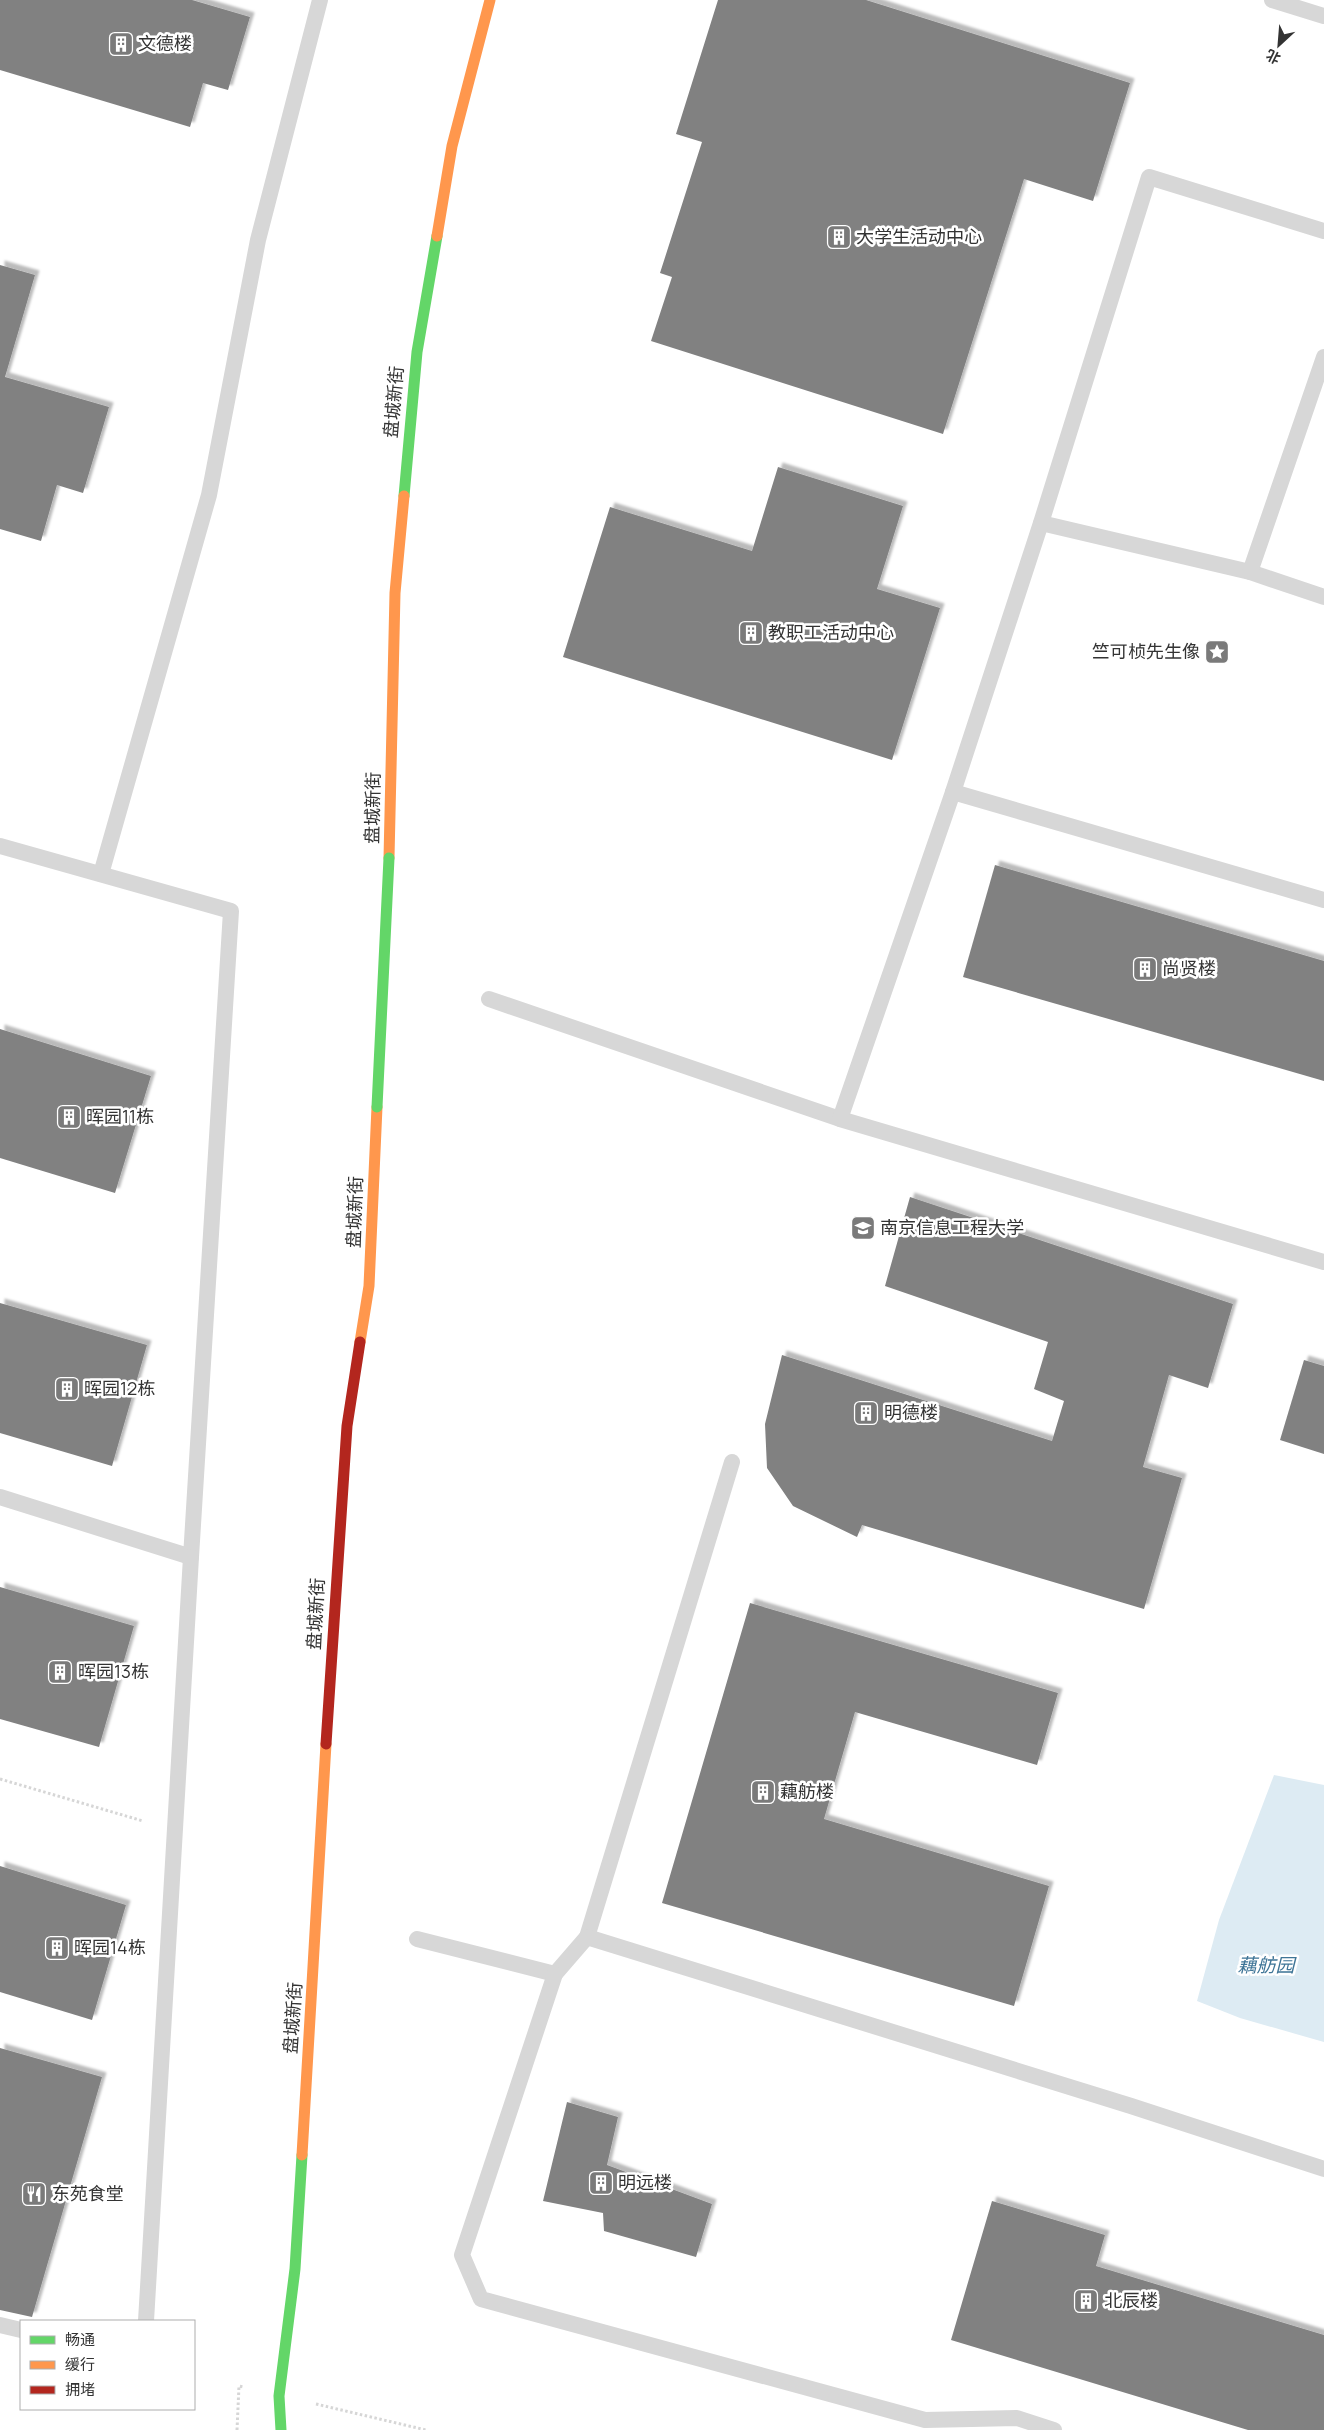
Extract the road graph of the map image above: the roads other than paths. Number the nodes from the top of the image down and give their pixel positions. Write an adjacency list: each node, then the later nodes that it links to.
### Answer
1 (320, 0): 12 (lane)
2 (490, 0): 27 (main road, 盘城新街, bridge)
3 (1272, 0): 4 (lane)
4 (1324, 16)
5 (1324, 231): 7 (lane)
6 (1324, 357): 8 (lane)
7 (1041, 522): 8 (lane); 10 (lane)
8 (1250, 572): 9 (lane)
9 (1324, 597)
10 (953, 792): 13 (lane); 15 (lane)
11 (0, 846): 12 (lane)
12 (101, 874): 19 (lane)
13 (1324, 900)
14 (489, 999): 15 (lane)
15 (840, 1119): 16 (lane)
16 (1324, 1262)
17 (732, 1462): 20 (lane)
18 (0, 1497): 19 (lane)
19 (191, 1557): 24 (lane)
20 (587, 1937): 22 (lane); 23 (lane)
21 (417, 1939): 22 (lane)
22 (555, 1974): 28 (lane)
23 (1324, 2169)
24 (146, 2320)
25 (0, 2325): 26 (lane)
26 (20, 2330)
27 (281, 2430)
28 (1054, 2430)

